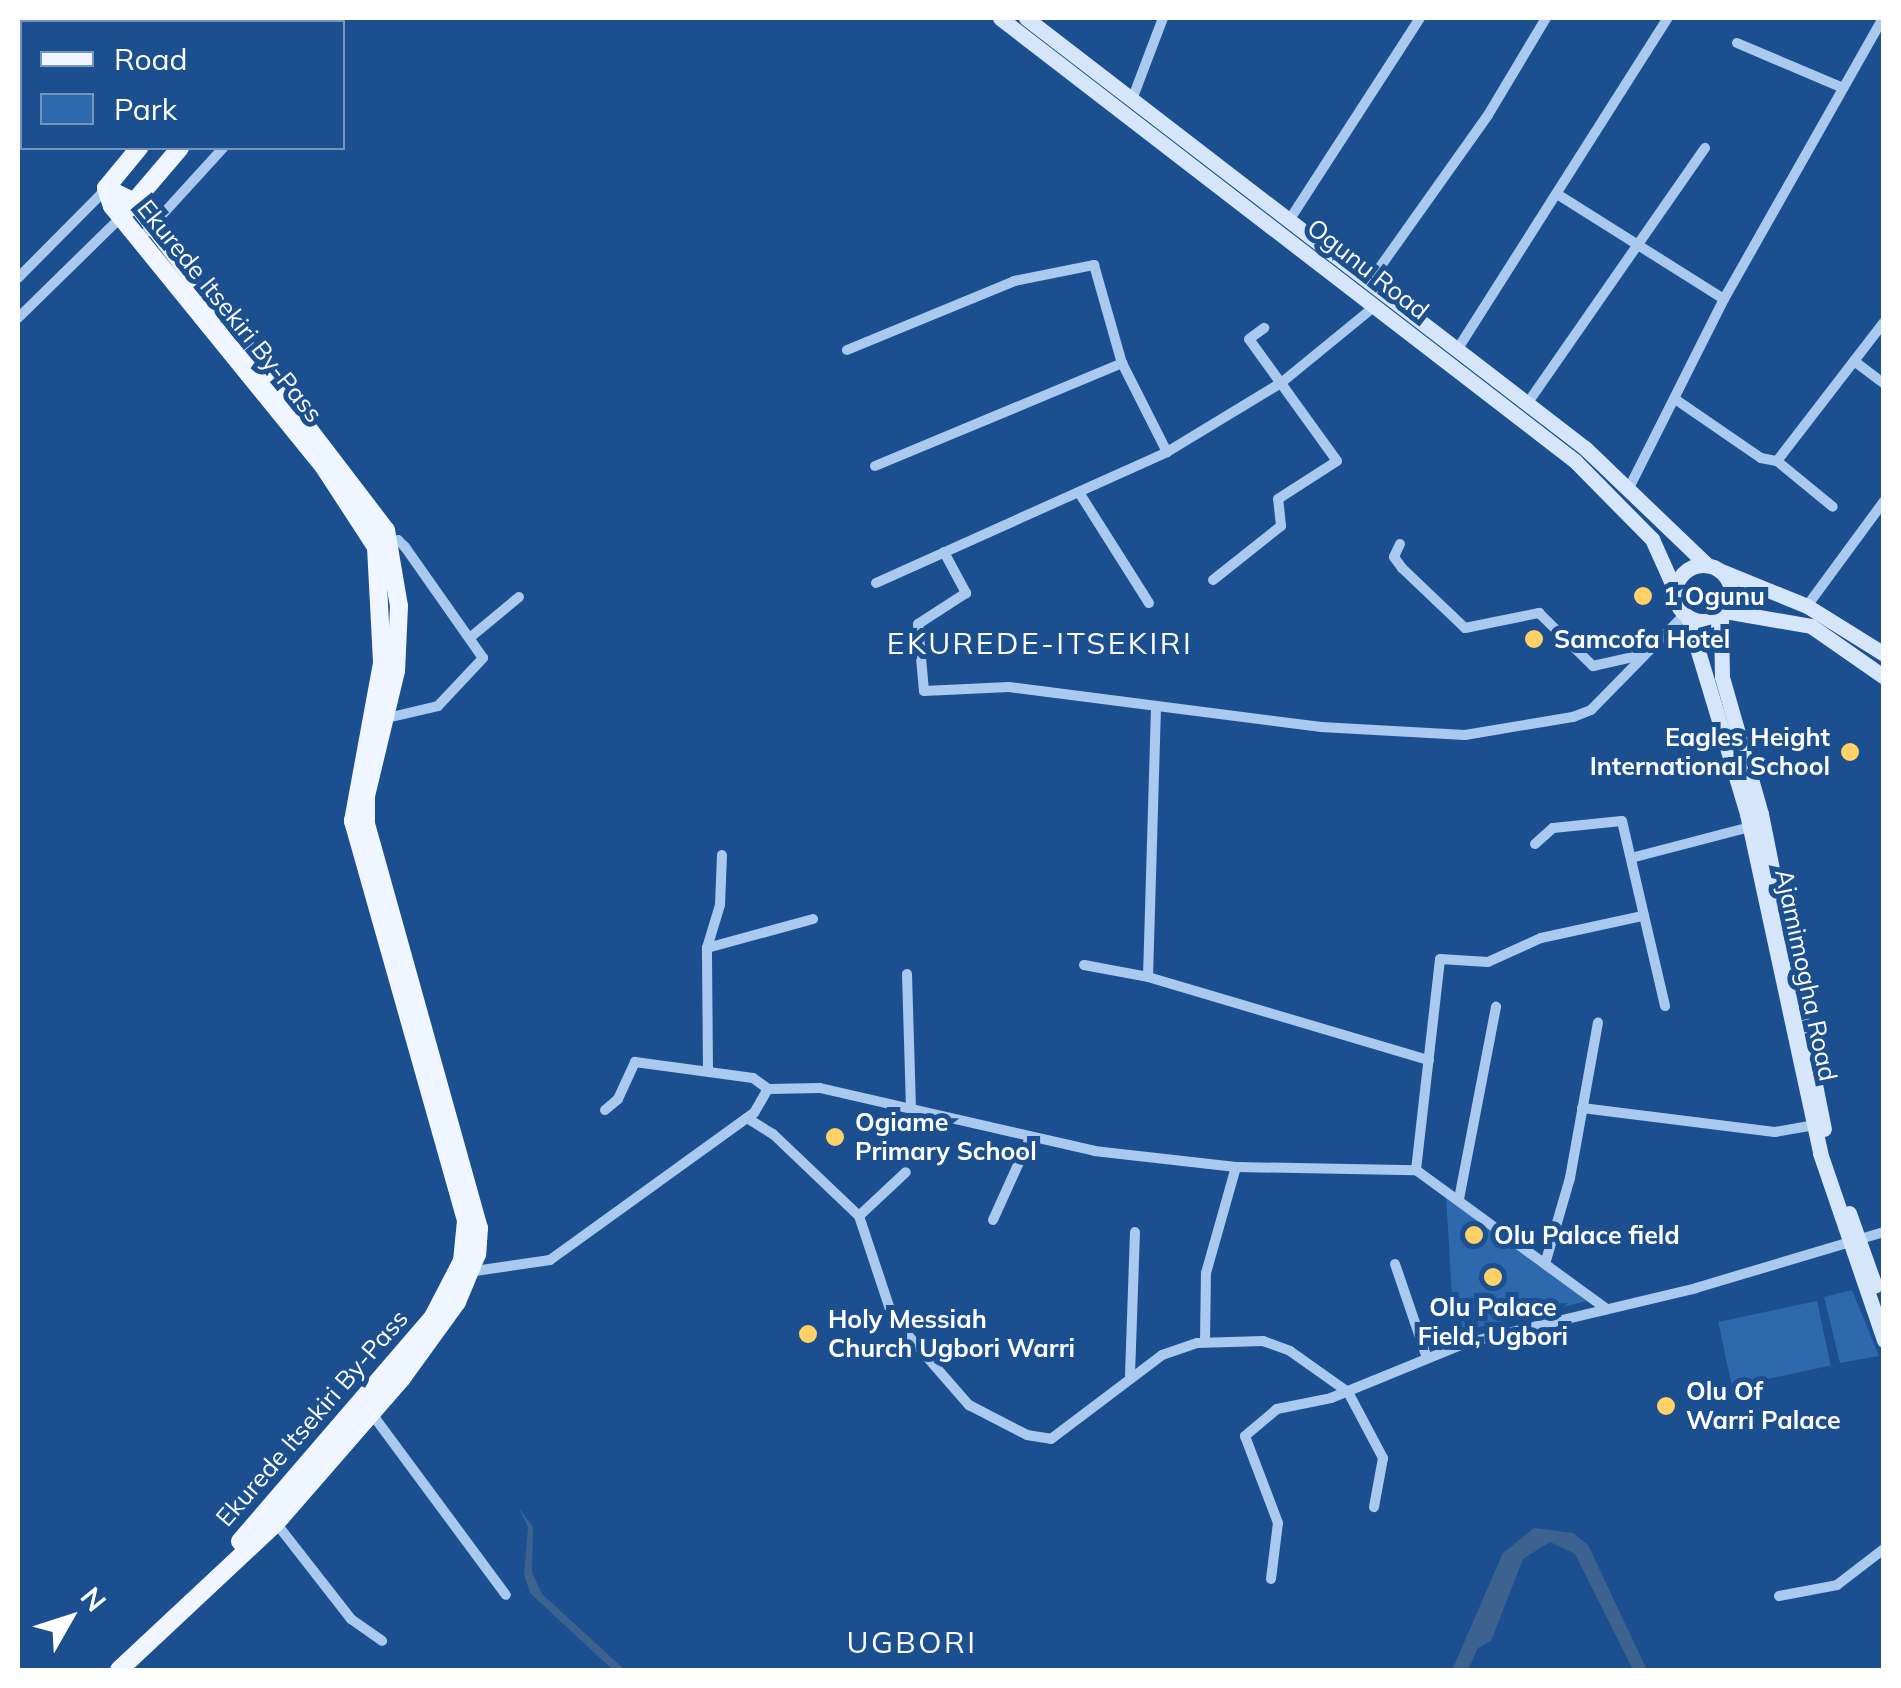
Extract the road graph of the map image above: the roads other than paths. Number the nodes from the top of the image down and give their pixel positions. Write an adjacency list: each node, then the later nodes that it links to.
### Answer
1 (1000, 18): 26 (main road, Ogunu Road)
2 (1026, 18): 10 (main road, Ogunu Road)
3 (1164, 18): 10 (street)
4 (1420, 18): 19 (street)
5 (1546, 18): 24 (street)
6 (1668, 18): 16 (street)
7 (1883, 18): 9 (street)
8 (1738, 43): 9 (street)
9 (1843, 88): 25 (street)
10 (1132, 96): 19 (main road, Ogunu Road)
11 (1705, 148): 22 (street)
12 (137, 150): 15 (main road)
13 (178, 150): 17 (main road)
14 (220, 150): 20 (street)
15 (106, 188): 17 (main road, Ekurede Itsekiri By-Pass); 18 (main road, Ekurede Itsekiri By-Pass); 23 (street)
16 (1557, 194): 22 (street); 32 (street)
17 (135, 202): 18 (main road); 20 (main road, Ekurede Itsekiri By-Pass)
18 (121, 217): 21 (main road, Ekurede Itsekiri By-Pass); 27 (street)
19 (1290, 219): 24 (main road, Ogunu Road)
20 (154, 226): 21 (street); 46 (main road, Ekurede Itsekiri By-Pass)
21 (140, 239): 97 (main road, Ekurede Itsekiri By-Pass)
22 (1640, 247): 25 (street); 38 (street)
23 (18, 278)
24 (1368, 284): 30 (main road, Ogunu Road)
25 (1724, 299): 37 (street)
26 (1374, 307): 30 (main road, Ogunu Road); 35 (street)
27 (18, 318)
28 (1884, 322): 33 (street)
29 (1264, 328): 35 (street)
30 (1416, 330): 32 (main road, Ogunu Road); 52 (main road, Ogunu Road)
31 (847, 350): 34 (street)
32 (1457, 350): 38 (main road, Ogunu Road)
33 (1854, 361): 36 (street); 40 (street)
34 (1122, 363): 39 (street); 41 (street)
35 (1281, 383): 39 (street); 50 (street)
36 (1884, 384)
37 (1675, 400): 40 (street); 42 (street)
38 (1527, 404): 42 (main road, Ogunu Road)
39 (1167, 452): 43 (street)
40 (1777, 461): 45 (street)
41 (874, 466)
42 (1630, 488): 49 (main road, Ogunu Road)
43 (1080, 494): 48 (street); 54 (street)
44 (1884, 501): 55 (street)
45 (1834, 507)
46 (390, 544): 58 (street); 63 (main road, Ekurede Itsekiri By-Pass)
47 (1400, 544): 60 (street)
48 (944, 552): 51 (street); 62 (street)
49 (1713, 568): 52 (main road); 55 (main road); 56 (main road)
50 (1214, 580)
51 (876, 582)
52 (1674, 588): 57 (main road)
53 (519, 597): 58 (street)
54 (1149, 602)
55 (1808, 606): 59 (main road)
56 (1723, 613): 57 (main road); 61 (main road); 94 (main road, Ajamimogha Road)
57 (1686, 616): 60 (street); 64 (main road, Ajamimogha Road)
58 (472, 636): 63 (street)
59 (1884, 654)
60 (1638, 656): 62 (street)
61 (1884, 677)
62 (1156, 707): 73 (street)
63 (387, 718): 97 (main road, Ekurede Itsekiri By-Pass)
64 (1750, 827): 67 (street); 84 (main road, Ajamimogha Road)
65 (1535, 844): 67 (street)
66 (722, 855): 70 (street)
67 (1630, 858): 68 (street)
68 (1642, 916): 74 (street); 77 (street)
69 (813, 919): 70 (street)
70 (708, 948): 78 (street)
71 (1084, 965): 73 (street)
72 (907, 974): 80 (street)
73 (1148, 977): 77 (street)
74 (1665, 1006)
75 (1496, 1007): 89 (street)
76 (1598, 1023): 81 (street)
77 (1428, 1060): 87 (street)
78 (708, 1070): 79 (street); 82 (street)
79 (768, 1089): 80 (street); 83 (street)
80 (911, 1108): 85 (street)
81 (1582, 1108): 84 (street); 96 (street)
82 (605, 1110)
83 (746, 1118): 90 (street); 97 (street)
84 (1813, 1125): 94 (main road, Ajamimogha Road)
85 (1030, 1138): 86 (street); 91 (street)
86 (1236, 1167): 87 (street); 101 (street)
87 (1416, 1170): 89 (street)
88 (906, 1172): 90 (street)
89 (1459, 1198): 96 (street)
90 (859, 1216): 103 (street)
91 (992, 1220)
92 (1135, 1232): 103 (street)
93 (1884, 1232): 94 (street)
94 (1855, 1243): 98 (street); 99 (main road, Ajamimogha Road); 100 (main road, Ajamimogha Road)
95 (1395, 1264): 102 (street)
96 (1545, 1264): 98 (street)
97 (464, 1272): 105 (main road, Ekurede Itsekiri By-Pass); 113 (main road, Ekurede Itsekiri By-Pass)
98 (1605, 1308): 102 (street)
99 (1884, 1314)
100 (1884, 1340)
101 (1205, 1342): 103 (street); 104 (street)
102 (1428, 1358): 104 (street)
103 (1130, 1375)
104 (1348, 1392): 106 (street); 109 (street)
105 (372, 1414): 107 (main road, Ekurede Itsekiri By-Pass); 110 (street)
106 (1374, 1507)
107 (276, 1522): 112 (street); 114 (main road, Ekurede Itsekiri By-Pass)
108 (1884, 1549): 111 (street)
109 (1271, 1579)
110 (506, 1595)
111 (1779, 1596)
112 (382, 1640)
113 (104, 1670)
114 (119, 1670)

